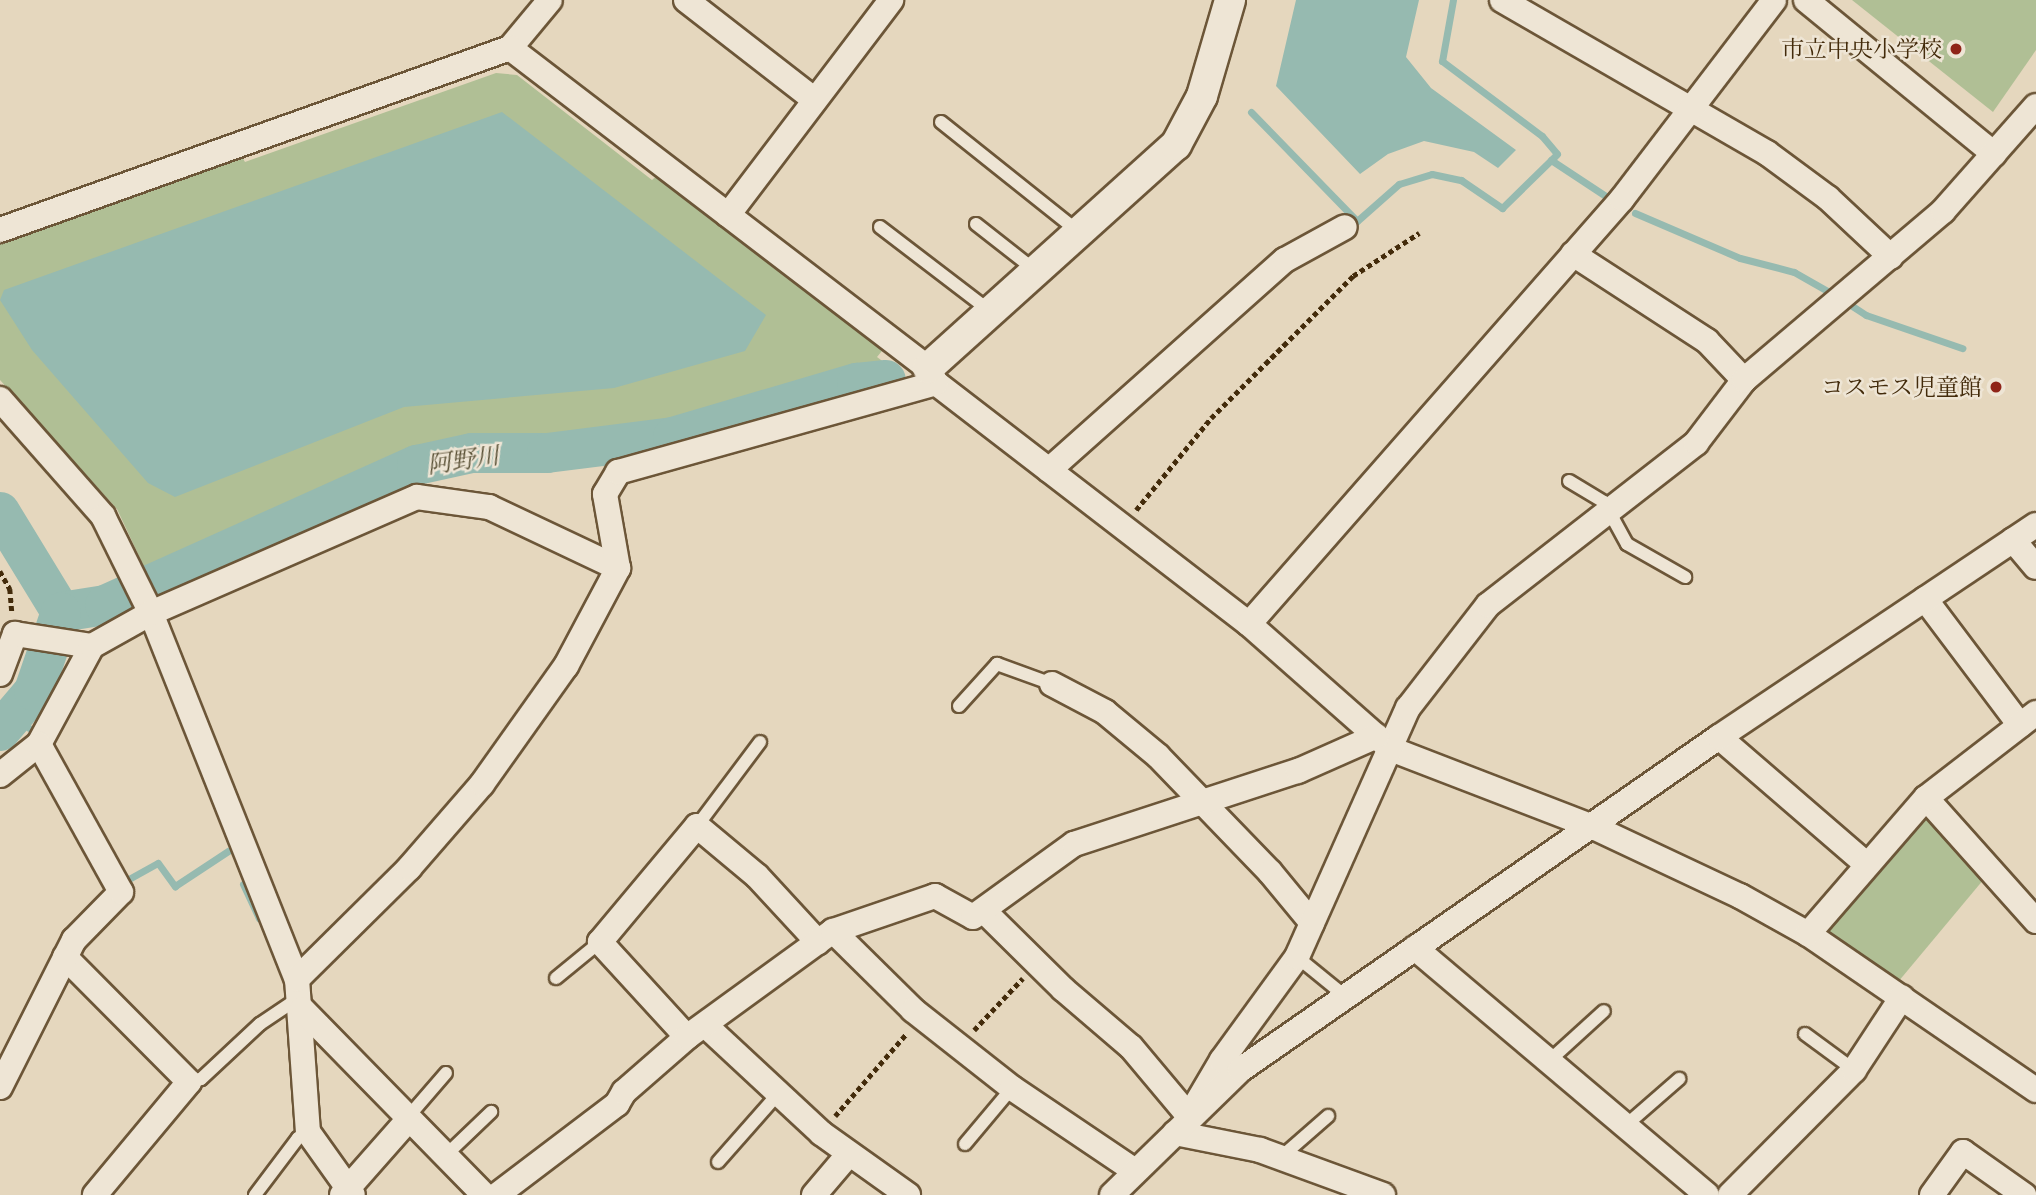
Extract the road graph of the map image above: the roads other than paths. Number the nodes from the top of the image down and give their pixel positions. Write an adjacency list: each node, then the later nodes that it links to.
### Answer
1 (550, 0): 8 (street)
2 (686, 0): 9 (street)
3 (891, 0): 9 (street)
4 (1230, 0): 19 (street)
5 (1502, 0): 11 (street)
6 (1774, 0): 11 (street)
7 (1806, 0): 13 (street)
8 (510, 48): 14 (street); 18 (street)
9 (816, 100): 14 (street)
10 (2036, 106): 13 (street)
11 (1690, 110): 20 (street); 21 (street)
12 (941, 122): 19 (lane)
13 (1994, 154): 21 (street)
14 (728, 215): 24 (street)
15 (976, 224): 22 (lane)
16 (1346, 227): 27 (street)
17 (880, 228): 23 (lane)
18 (0, 230)
19 (1080, 233): 22 (street)
20 (1573, 254): 25 (street); 37 (street)
21 (1891, 257): 25 (street)
22 (1037, 271): 23 (street)
23 (991, 312): 24 (street)
24 (932, 376): 27 (street); 32 (street)
25 (1745, 380): 29 (street)
26 (0, 399): 36 (street)
27 (1049, 470): 37 (street)
28 (1569, 481): 29 (lane)
29 (1609, 512): 34 (lane); 45 (street)
30 (2036, 525): 31 (street)
31 (2013, 540): 33 (street); 35 (street)
32 (618, 568): 36 (street); 63 (street)
33 (2036, 568)
34 (1685, 577)
35 (1925, 599): 42 (street); 43 (street)
36 (150, 610): 38 (street); 63 (street)
37 (1249, 624): 45 (street)
38 (92, 646): 39 (street); 46 (street)
39 (0, 674)
40 (1052, 684): 41 (lane); 49 (street)
41 (959, 706)
42 (2028, 719): 48 (street)
43 (1719, 737): 51 (street); 52 (street)
44 (760, 742): 50 (lane)
45 (1384, 743): 49 (street); 51 (street); 55 (street)
46 (39, 744): 47 (street); 60 (street)
47 (0, 775)
48 (1926, 798): 52 (street); 54 (street)
49 (1199, 802): 53 (street); 55 (street)
50 (697, 826): 57 (street); 58 (street)
51 (1591, 826): 56 (street); 59 (street)
52 (1866, 864): 56 (street)
53 (985, 912): 57 (street); 81 (street)
54 (2036, 921)
55 (1312, 923): 61 (street)
56 (1808, 934): 65 (street)
57 (825, 937): 67 (street); 75 (street)
58 (600, 942): 62 (lane); 67 (street)
59 (1415, 948): 64 (street); 69 (street)
60 (65, 957): 73 (street); 74 (street)
61 (1297, 957): 64 (lane); 81 (street)
62 (556, 978)
63 (300, 995): 73 (lane); 80 (street); 83 (street)
64 (1345, 996): 81 (street)
65 (1902, 997): 70 (street); 76 (street)
66 (1604, 1011): 69 (lane)
67 (697, 1031): 77 (street); 95 (street)
68 (1805, 1034): 70 (lane)
69 (1549, 1061): 82 (street)
70 (1854, 1070): 101 (street)
71 (446, 1073): 80 (lane)
72 (1679, 1079): 82 (lane)
73 (190, 1082): 92 (street)
74 (0, 1087)
75 (1012, 1088): 84 (lane); 89 (street)
76 (2036, 1090)
77 (777, 1095): 85 (street); 88 (lane)
78 (491, 1112): 86 (lane)
79 (1328, 1116): 87 (lane)
80 (408, 1118): 86 (street); 91 (street)
81 (1182, 1124): 87 (street); 89 (street)
82 (1625, 1126): 100 (street)
83 (308, 1132): 91 (street); 93 (lane)
84 (965, 1144)
85 (848, 1155): 96 (street); 97 (street)
86 (445, 1156): 94 (street)
87 (1280, 1158): 90 (street)
88 (718, 1162)
89 (1135, 1171): 98 (street)
90 (1355, 1191): 99 (street)
91 (347, 1193)
92 (95, 1195)
93 (255, 1195)
94 (484, 1195)
95 (498, 1195)
96 (814, 1195)
97 (908, 1195)
98 (1112, 1195)
99 (1383, 1195)
100 (1707, 1195)
101 (1730, 1195)
102 (1932, 1195): 103 (street)
103 (2024, 1195)

